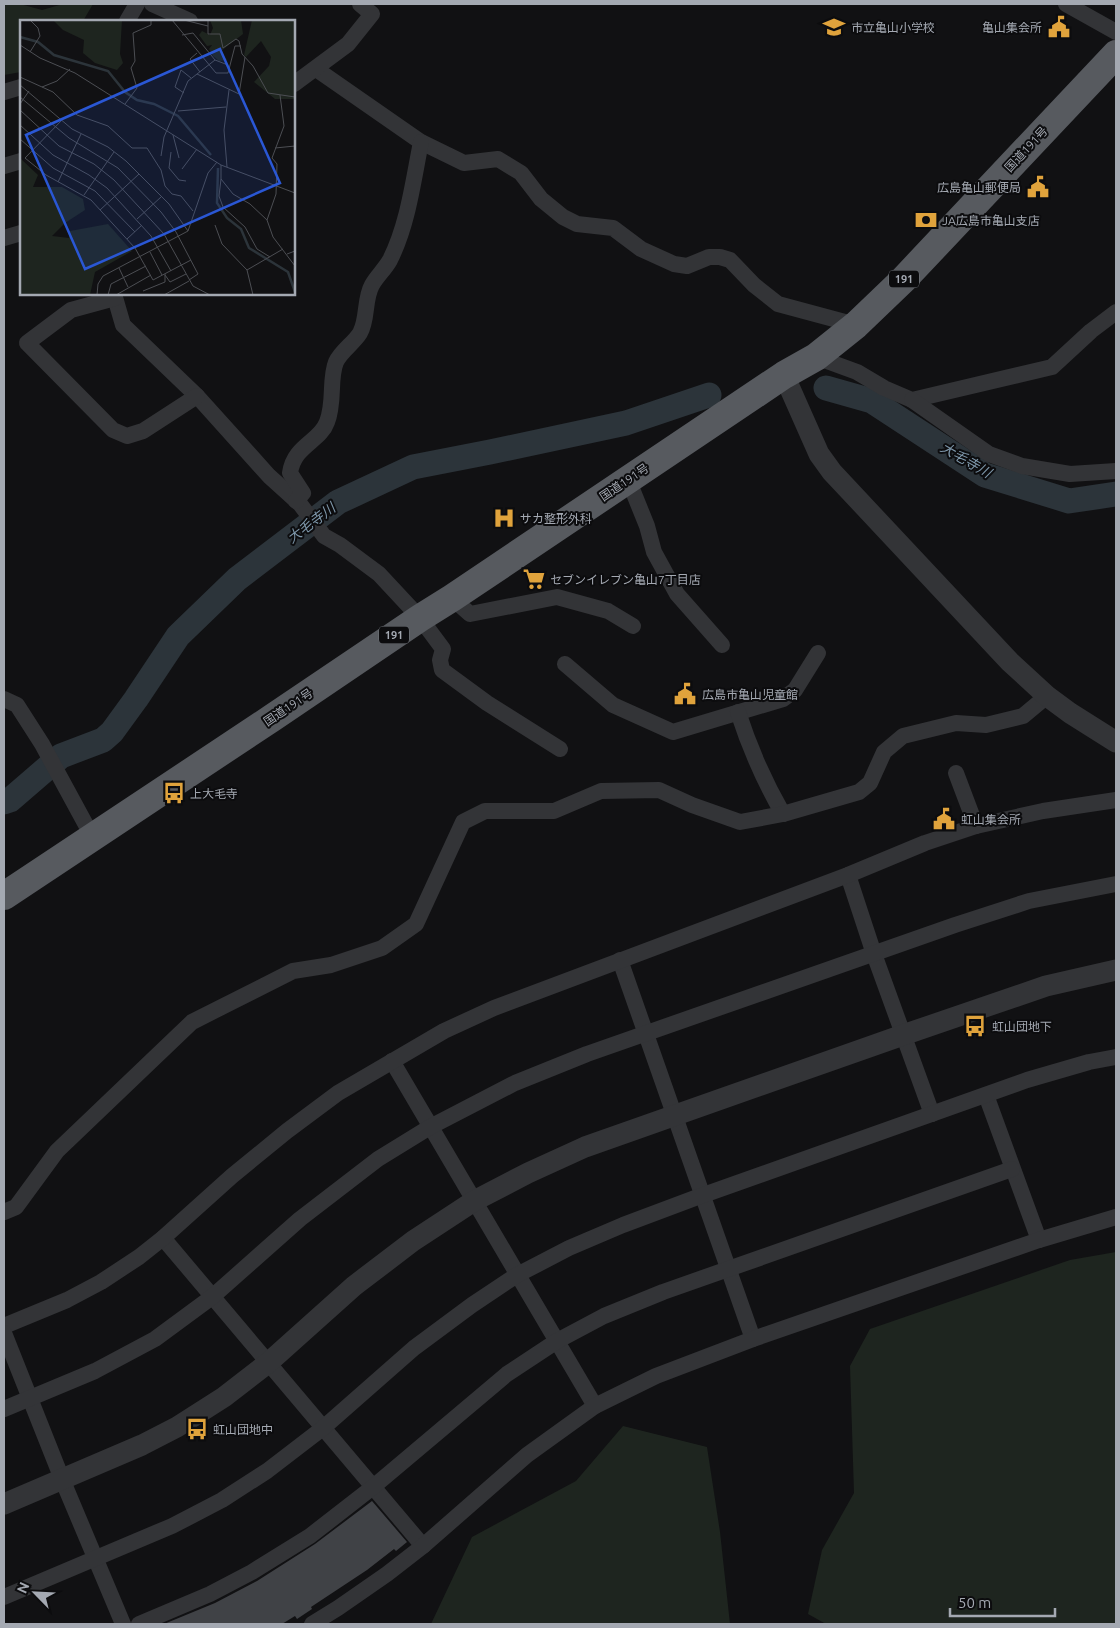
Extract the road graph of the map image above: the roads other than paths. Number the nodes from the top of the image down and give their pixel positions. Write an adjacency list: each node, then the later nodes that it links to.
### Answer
1 (137, 4): 5 (street)
2 (152, 4): 6 (street)
3 (360, 4): 9 (street)
4 (1066, 4): 7 (street)
5 (128, 20)
6 (188, 20)
7 (1116, 32)
8 (1116, 54): 20 (highway, 国道191号 / 191)
9 (316, 69): 10 (street); 13 (street)
10 (295, 83)
11 (20, 87): 12 (street)
12 (4, 92)
13 (421, 142): 20 (street); 27 (street)
14 (20, 161): 15 (street)
15 (4, 166)
16 (20, 233): 17 (street)
17 (4, 238)
18 (114, 296): 23 (street); 23 (street)
19 (1116, 312): 24 (street)
20 (856, 325): 21 (highway, 国道191号 / 191)
21 (816, 357): 22 (highway, 国道191号 / 191); 24 (street)
22 (784, 375): 26 (highway, 国道191号 / 191); 34 (street)
23 (197, 396): 27 (street)
24 (912, 400): 25 (street)
25 (1116, 471)
26 (628, 479): 28 (highway, 国道191号 / 191); 31 (street)
27 (298, 503): 29 (street)
28 (452, 598): 29 (highway, 国道191号 / 191); 30 (street)
29 (420, 618): 38 (street); 43 (highway, 国道191号 / 191)
30 (633, 626)
31 (722, 645)
32 (818, 653): 36 (street)
33 (565, 664): 36 (street)
34 (1047, 696): 37 (street); 41 (street)
35 (4, 699): 43 (street)
36 (738, 712): 41 (street)
37 (1116, 742)
38 (560, 750)
39 (956, 774): 42 (street)
40 (1116, 800): 42 (street)
41 (784, 814): 61 (street)
42 (976, 826): 44 (street)
43 (92, 836): 46 (highway, 国道191号 / 191)
44 (848, 876): 47 (street); 48 (street)
45 (1116, 884): 47 (street)
46 (4, 896)
47 (874, 954): 50 (street); 51 (street)
48 (620, 960): 50 (street); 53 (street)
49 (1116, 970): 51 (street)
50 (646, 1034): 56 (street); 57 (street)
51 (903, 1035): 55 (street); 56 (street)
52 (1116, 1057): 54 (street)
53 (392, 1061): 57 (street); 63 (street)
54 (986, 1095): 55 (street); 58 (street)
55 (932, 1114): 59 (street)
56 (674, 1115): 59 (street); 60 (street)
57 (430, 1127): 60 (street); 67 (street)
58 (1012, 1169): 64 (street); 65 (street)
59 (702, 1195): 65 (street); 66 (street)
60 (474, 1201): 66 (street); 72 (street)
61 (4, 1212)
62 (1116, 1216): 64 (street)
63 (163, 1238): 67 (street); 68 (street)
64 (1039, 1240): 70 (street)
65 (728, 1269): 70 (street); 71 (street)
66 (518, 1275): 71 (street); 76 (street)
67 (212, 1297): 72 (street); 73 (street)
68 (4, 1326)
69 (4, 1333): 73 (street)
70 (753, 1339): 74 (street)
71 (557, 1341): 74 (street); 78 (street)
72 (268, 1363): 76 (street); 77 (street)
73 (30, 1398): 75 (street); 77 (street)
74 (595, 1406): 80 (street)
75 (4, 1409)
76 (323, 1428): 78 (street); 81 (street)
77 (62, 1479): 79 (street); 81 (street)
78 (373, 1487): 80 (street); 84 (street)
79 (4, 1504)
80 (423, 1546): 85 (street)
81 (95, 1558): 82 (street); 83 (street)
82 (4, 1597)
83 (123, 1624)
84 (139, 1624)
85 (312, 1624)

